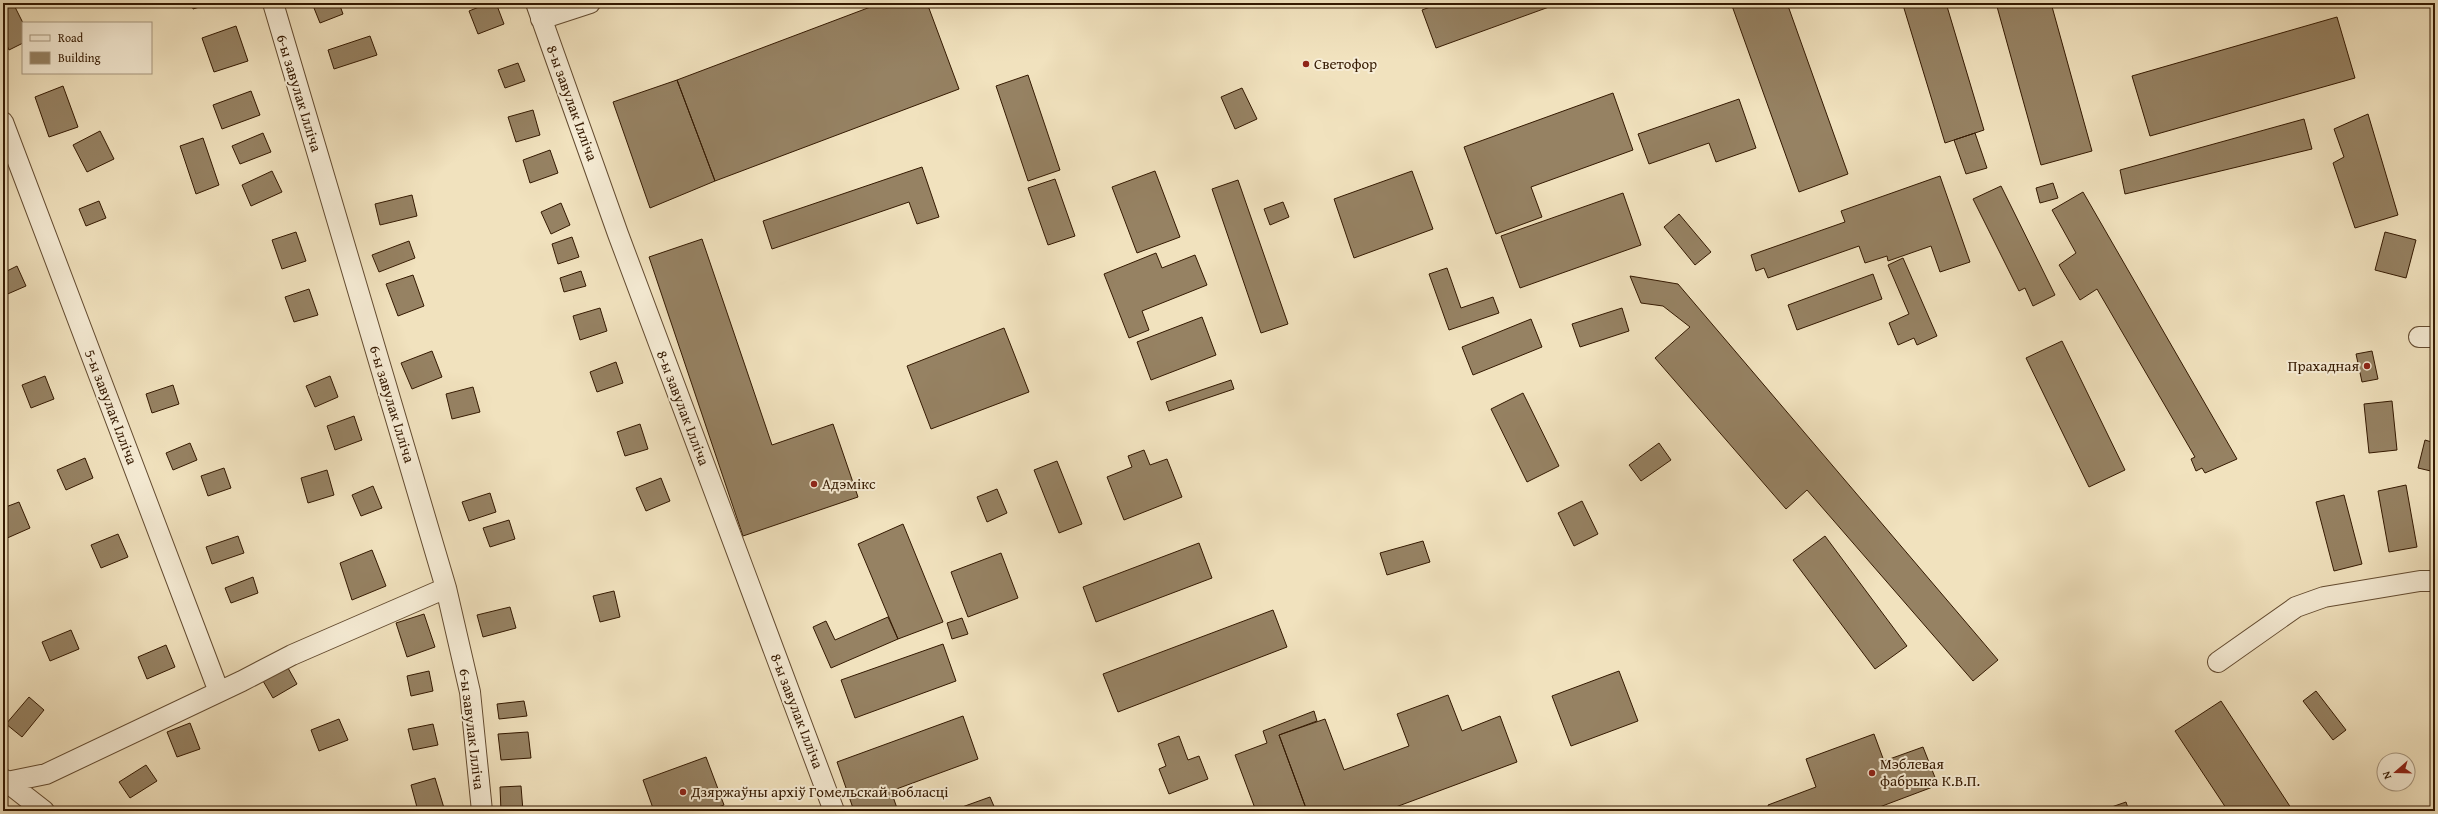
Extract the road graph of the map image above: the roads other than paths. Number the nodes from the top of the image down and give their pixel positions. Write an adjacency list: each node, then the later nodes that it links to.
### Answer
1 (273, 3): 6 (street, 6-ы завулак Ілліча)
2 (590, 3): 3 (street)
3 (538, 11): 12 (street, 8-ы завулак Ілліча)
4 (3, 122): 8 (street, 5-ы завулак Ілліча)
5 (2435, 581): 7 (street)
6 (446, 588): 8 (street); 11 (street, 6-ы завулак Ілліча)
7 (2218, 662)
8 (219, 692): 9 (street)
9 (4, 782): 10 (street)
10 (44, 811)
11 (482, 811)
12 (834, 811)

